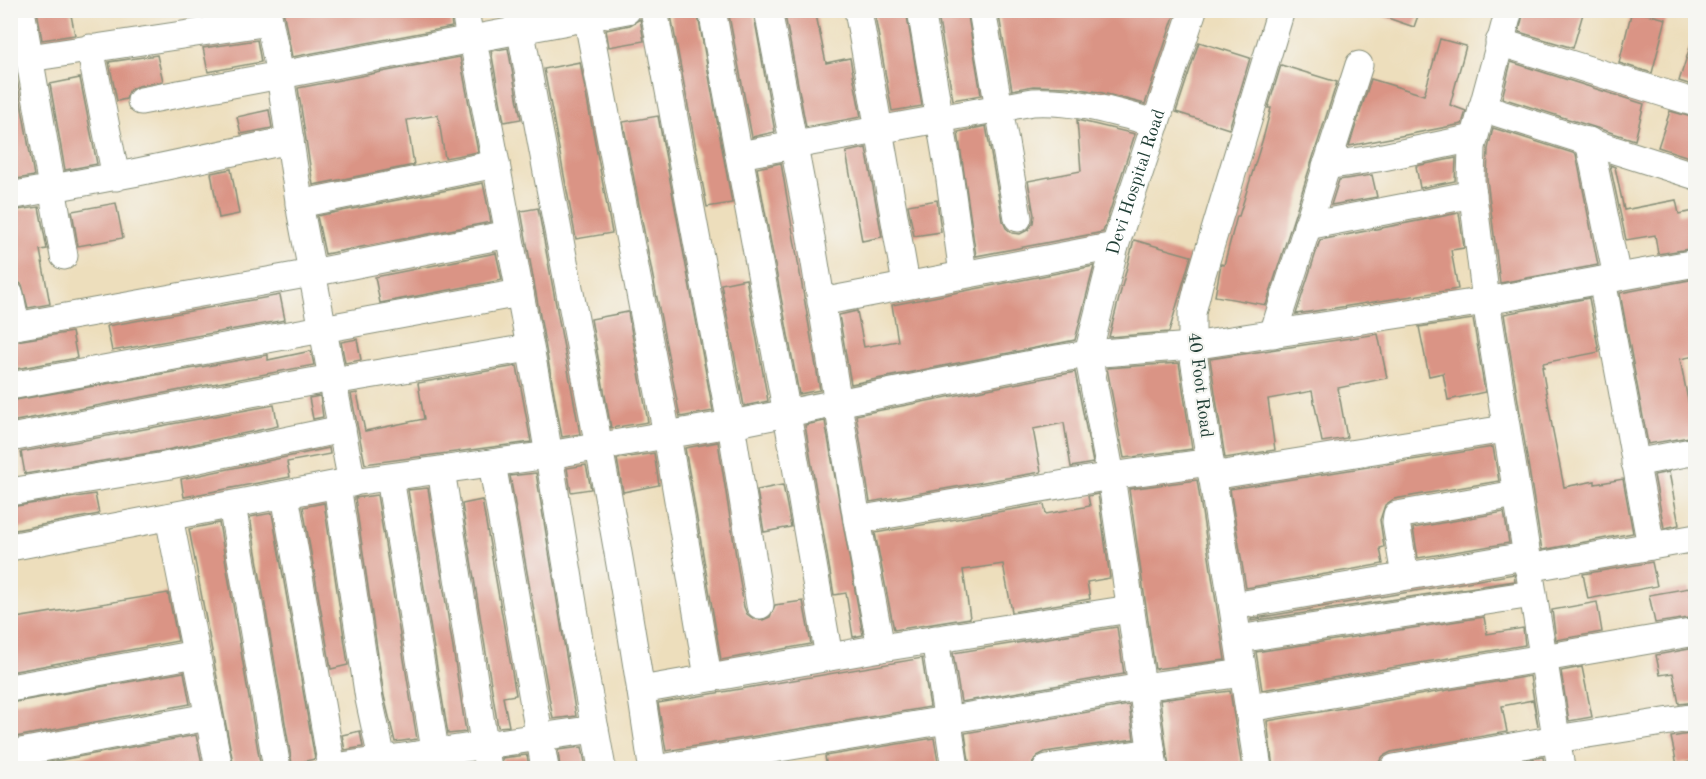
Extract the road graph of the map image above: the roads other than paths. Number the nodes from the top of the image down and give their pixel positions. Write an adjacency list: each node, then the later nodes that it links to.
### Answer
1 (21, 10): 19 (street)
2 (465, 10): 16 (street)
3 (627, 10): 13 (street)
4 (654, 10): 66 (street)
5 (712, 10): 33 (street)
6 (768, 10): 32 (street)
7 (858, 10): 28 (street)
8 (921, 10): 26 (street)
9 (982, 10): 24 (street)
10 (1193, 10): 27 (street, Devi Hospital Road)
11 (1281, 10): 59 (street, 40 Foot Road)
12 (1509, 10): 17 (street)
13 (587, 14): 15 (street); 69 (street)
14 (268, 16): 18 (street); 21 (street)
15 (519, 21): 16 (street); 71 (street)
16 (472, 40): 21 (street); 34 (street)
17 (1499, 42): 23 (street); 25 (street)
18 (90, 48): 19 (street); 37 (street)
19 (29, 58): 38 (street)
20 (1359, 65): 35 (street)
21 (280, 75): 22 (street); 30 (street)
22 (141, 101)
23 (1695, 103)
24 (998, 107): 26 (street); 27 (street); 42 (street)
25 (1482, 108): 29 (street); 31 (street)
26 (939, 118): 28 (street); 49 (street)
27 (1156, 123): 45 (street, Devi Hospital Road)
28 (879, 129): 32 (street); 51 (street)
29 (1474, 138): 35 (street); 39 (street)
30 (290, 140): 37 (street); 41 (street)
31 (1589, 141): 36 (street); 50 (street)
32 (794, 145): 33 (street); 55 (street)
33 (739, 155): 65 (street)
34 (496, 164): 41 (street); 44 (street)
35 (1326, 166): 43 (street)
36 (1695, 176)
37 (116, 177): 38 (street)
38 (52, 188): 40 (street); 46 (street)
39 (1473, 194): 43 (street); 54 (street)
40 (10, 196)
41 (299, 204): 48 (street)
42 (1018, 218)
43 (1307, 226): 58 (street)
44 (509, 234): 48 (street); 52 (street)
45 (1115, 246): 49 (street); 61 (street, Devi Hospital Road)
46 (64, 256)
47 (1695, 263): 50 (street)
48 (312, 273): 56 (street); 57 (street)
49 (963, 274): 51 (street)
50 (1610, 279): 54 (street); 74 (street)
51 (906, 284): 55 (street)
52 (520, 293): 57 (street); 60 (street)
53 (10, 295): 56 (street)
54 (1485, 301): 58 (street); 68 (street)
55 (821, 302): 64 (street)
56 (13, 327)
57 (323, 329): 62 (street); 63 (street)
58 (1274, 334): 59 (street)
59 (1192, 346): 61 (street); 76 (street, 40 Foot Road)
60 (529, 348): 62 (street); 73 (street)
61 (1088, 354): 64 (street); 78 (street)
62 (332, 380): 67 (street); 70 (street)
63 (10, 386)
64 (839, 404): 65 (street); 86 (street)
65 (787, 414): 66 (street); 100 (street)
66 (731, 424): 69 (street); 92 (street)
67 (342, 429): 80 (street); 81 (street)
68 (1506, 429): 76 (street); 82 (street)
69 (667, 435): 71 (street); 103 (street)
70 (10, 438)
71 (600, 446): 73 (street); 106 (street)
72 (1695, 451): 74 (street)
73 (549, 455): 75 (street); 111 (street)
74 (1635, 463): 88 (street)
75 (492, 464): 77 (street); 112 (street)
76 (1211, 469): 78 (street); 93 (street, 40 Foot Road)
77 (441, 470): 79 (street); 115 (street)
78 (1111, 476): 86 (street); 94 (street)
79 (390, 478): 80 (street); 117 (street)
80 (345, 484): 83 (street); 118 (street)
81 (10, 492)
82 (1516, 494): 90 (street); 91 (street)
83 (285, 495): 84 (street); 121 (street)
84 (232, 505): 85 (street); 120 (street)
85 (169, 517): 89 (street); 99 (street)
86 (857, 520): 98 (street)
87 (1695, 538): 88 (street)
88 (1651, 546): 90 (street)
89 (10, 547)
90 (1528, 572): 91 (street); 97 (street); 101 (street)
91 (1404, 576): 93 (street)
92 (760, 605)
93 (1233, 606): 97 (street, 40 Foot Road)
94 (1130, 609): 96 (street); 104 (street)
95 (1695, 632): 101 (street)
96 (935, 639): 98 (street); 110 (street)
97 (1238, 639): 102 (street, 40 Foot Road)
98 (881, 648): 100 (street)
99 (196, 654): 105 (street); 108 (street)
100 (829, 657): 103 (street)
101 (1542, 659): 107 (street); 113 (street)
102 (1243, 673): 104 (street); 107 (street, 40 Foot Road)
103 (708, 677): 106 (street)
104 (1142, 687): 110 (street); 116 (street)
105 (10, 688)
106 (641, 690): 124 (street)
107 (1249, 708): 128 (street, 40 Foot Road)
108 (208, 717): 114 (street); 119 (street)
109 (1695, 717): 113 (street)
110 (947, 719): 125 (street); 126 (street)
111 (595, 729): 112 (street); 123 (street)
112 (540, 738): 115 (street); 122 (street)
113 (1556, 739): 129 (street); 130 (street)
114 (10, 754)
115 (486, 757): 117 (street)
116 (1153, 760): 127 (street)
117 (436, 761): 118 (street)
118 (383, 764): 121 (street)
119 (219, 768)
120 (277, 768)
121 (331, 768)
122 (545, 768)
123 (602, 768)
124 (655, 768)
125 (661, 768)
126 (955, 768)
127 (1047, 768)
128 (1258, 768)
129 (1394, 768)
130 (1561, 768)

